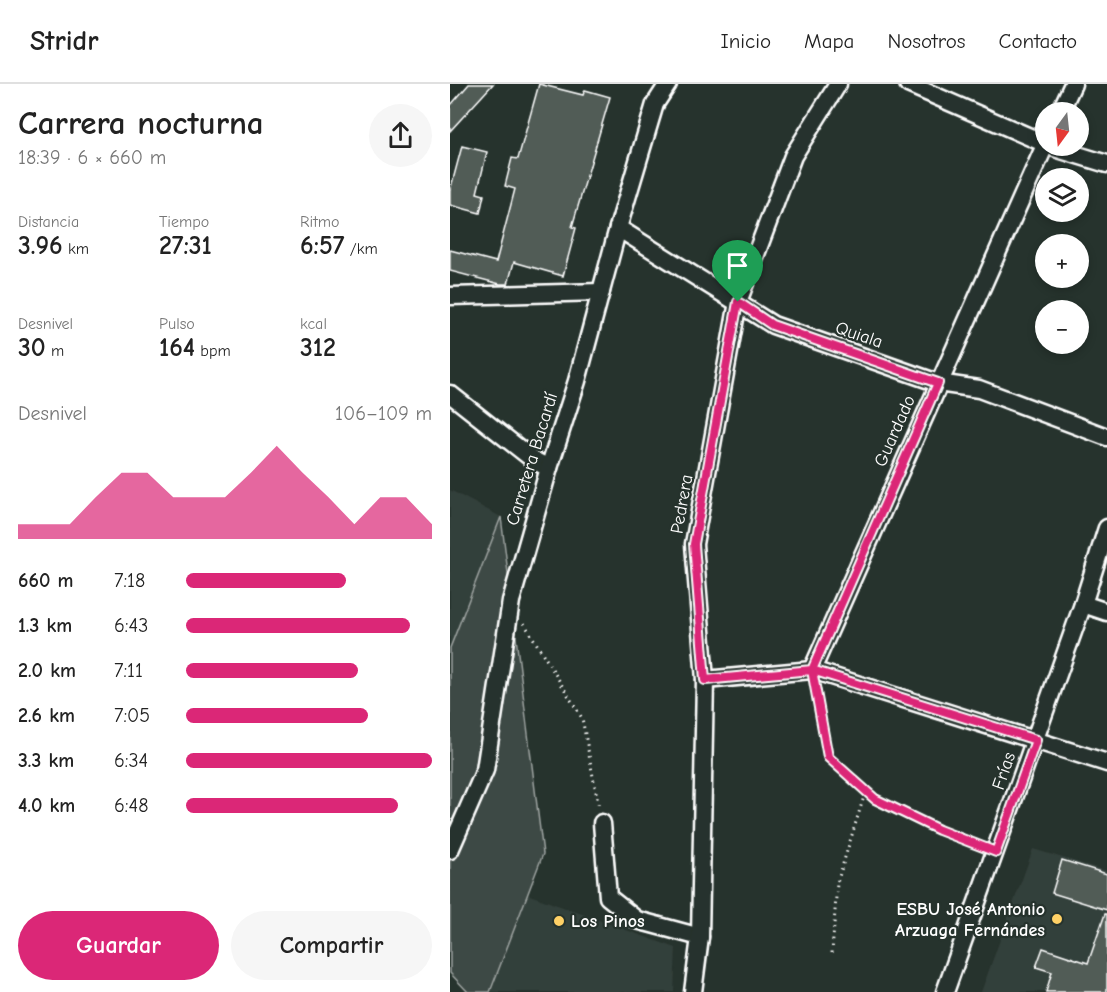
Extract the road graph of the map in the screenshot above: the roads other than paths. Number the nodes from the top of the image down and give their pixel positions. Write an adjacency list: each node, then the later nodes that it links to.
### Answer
1 (668, 84): 10 (street, Carretera Bacardí)
2 (838, 84): 13 (street, Pedrera)
3 (908, 84): 6 (street)
4 (1073, 84): 5 (street)
5 (1065, 102)
6 (1035, 139)
7 (1041, 156): 14 (street, Guardado)
8 (1083, 156): 9 (street)
9 (1107, 164)
10 (618, 228): 11 (street, Carretera Bacardí); 13 (street, Quiala)
11 (601, 292): 12 (street); 17 (street, Carretera Bacardí)
12 (450, 296)
13 (738, 302): 14 (street, Quiala); 22 (street, Pedrera)
14 (938, 383): 16 (street, Quiala); 21 (street, Guardado)
15 (450, 394): 17 (street)
16 (1107, 437)
17 (549, 468): 26 (street, Carretera Bacardí)
18 (1107, 528): 19 (street, Frías)
19 (1083, 604): 20 (street); 23 (street, Frías)
20 (1107, 612)
21 (812, 670): 22 (street); 23 (street)
22 (705, 680): 27 (street, Pedrera)
23 (1036, 740): 24 (street); 29 (street, Frías)
24 (1107, 763)
25 (602, 823): 27 (street)
26 (450, 850)
27 (700, 937): 28 (street, Pedrera)
28 (693, 992)
29 (945, 992)

